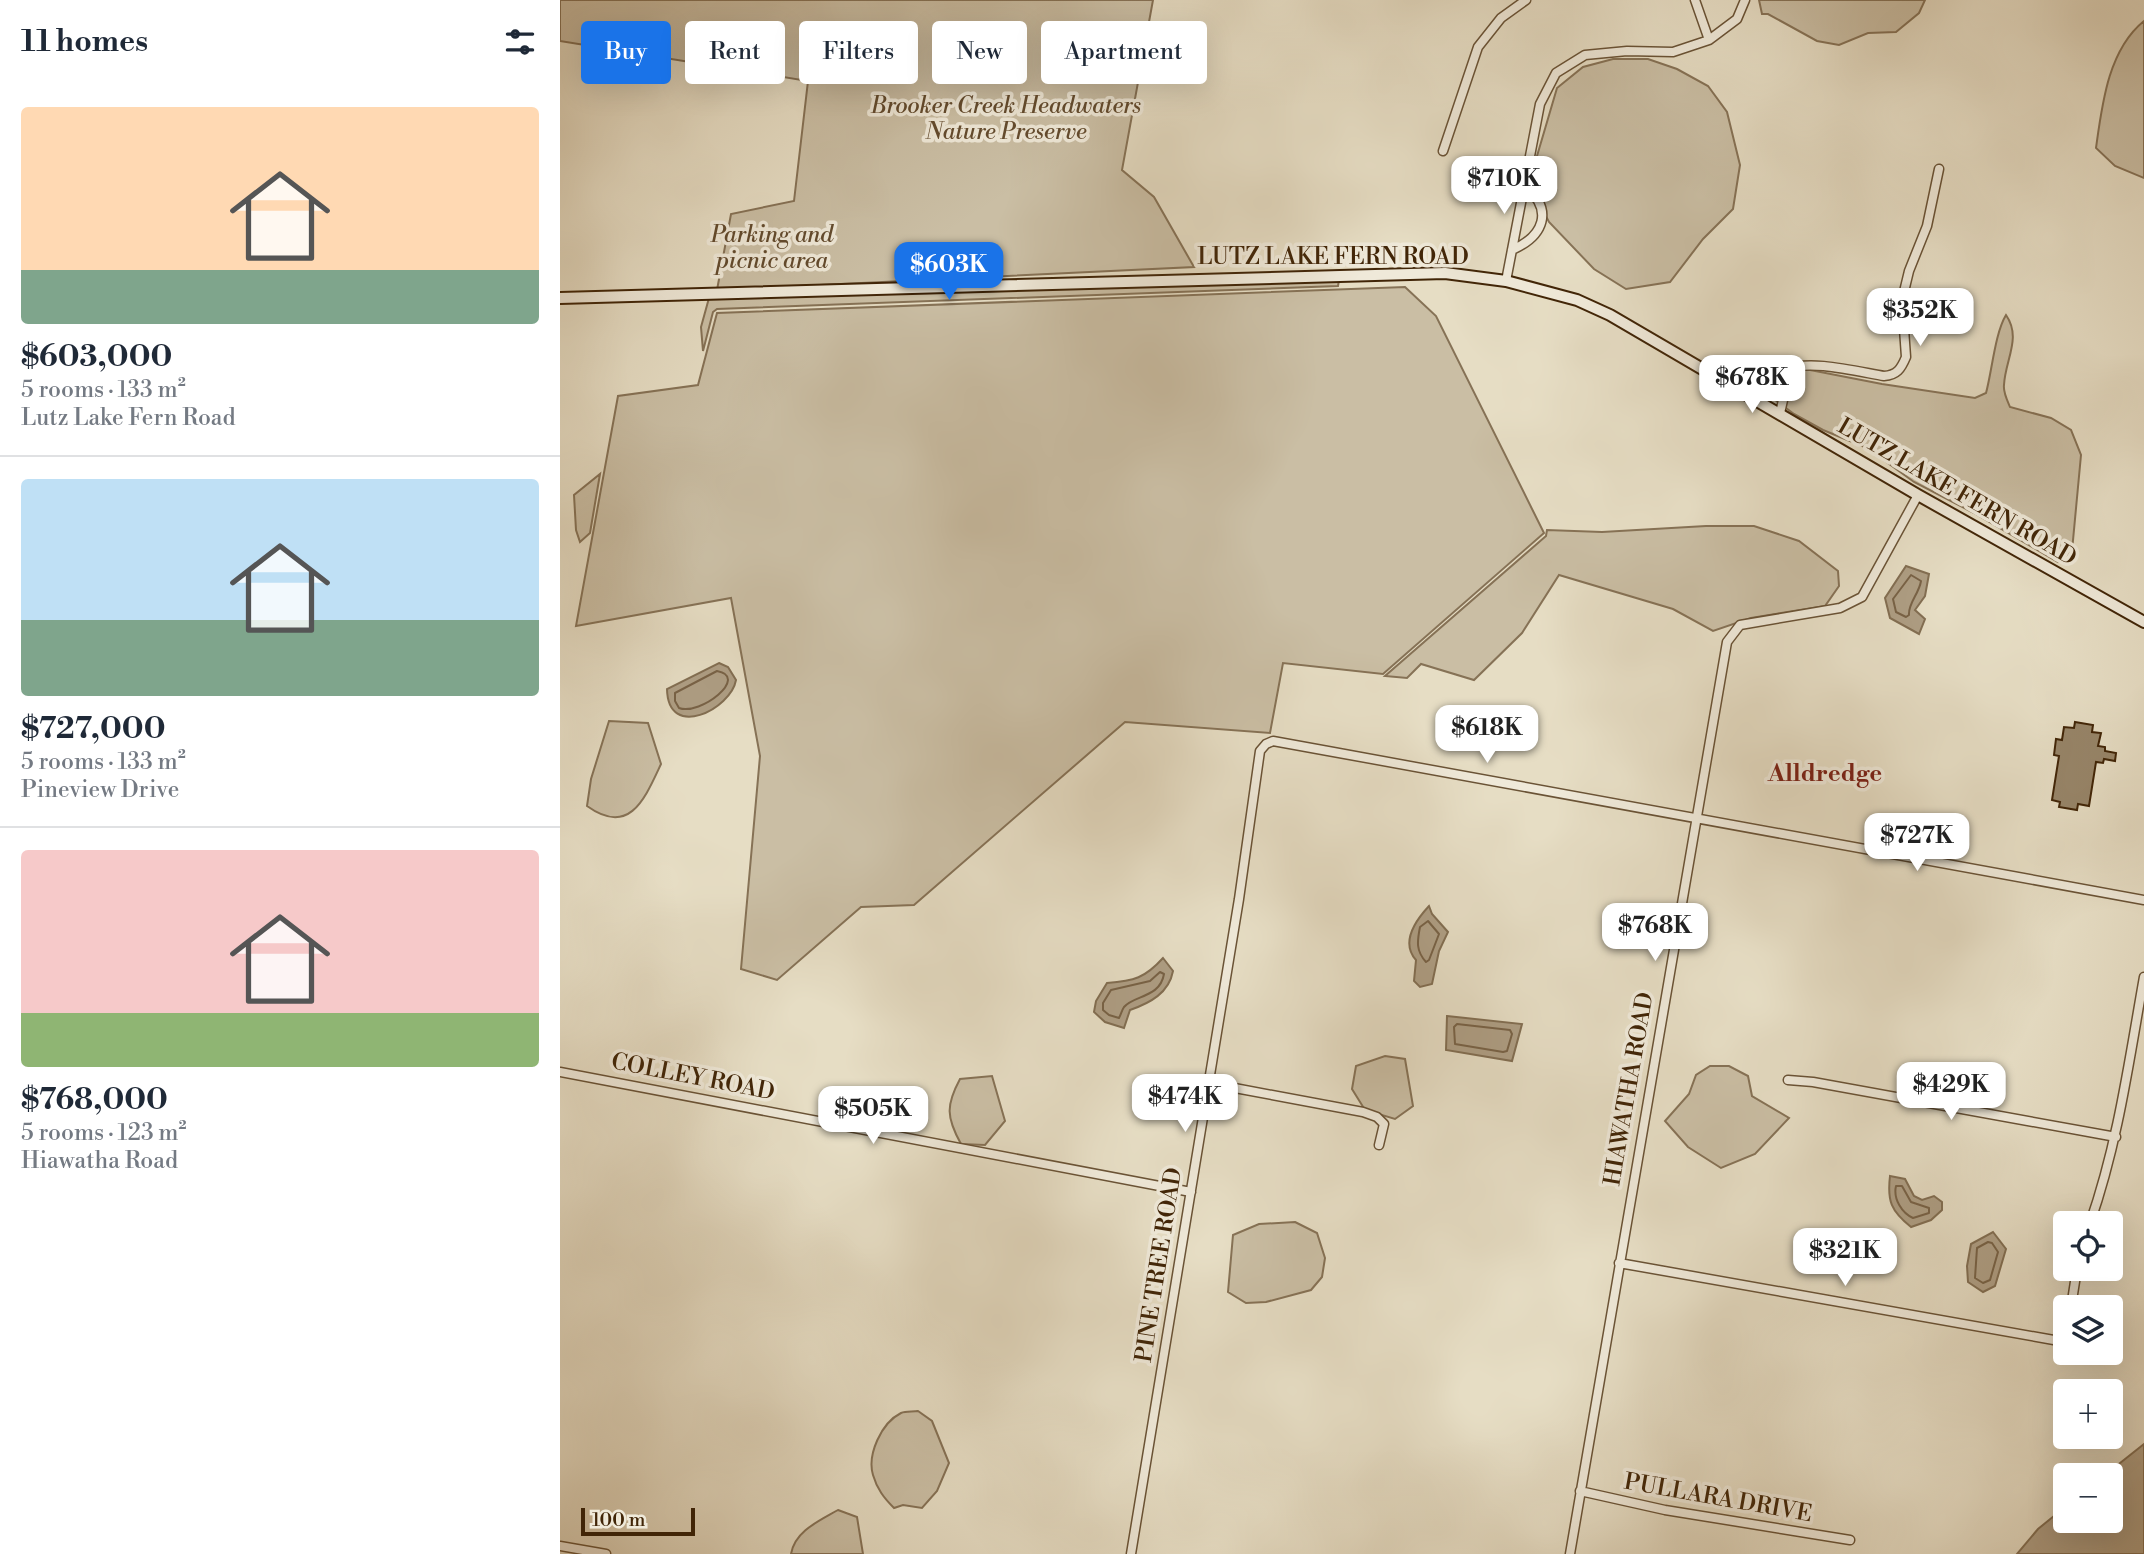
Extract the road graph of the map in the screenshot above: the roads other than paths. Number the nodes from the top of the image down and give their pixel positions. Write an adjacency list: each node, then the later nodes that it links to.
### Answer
1 (1526, 0): 5 (street)
2 (1695, 0): 4 (street)
3 (1745, 0): 4 (street)
4 (1709, 40): 7 (street)
5 (1443, 151)
6 (1939, 169): 11 (street)
7 (1525, 186): 8 (street); 8 (street)
8 (1512, 250): 9 (street)
9 (1506, 281): 10 (main road, LUTZ LAKE FERN ROAD); 11 (main road, LUTZ LAKE FERN ROAD)
10 (560, 298)
11 (1780, 413): 12 (main road, LUTZ LAKE FERN ROAD)
12 (1918, 495): 13 (main road, LUTZ LAKE FERN ROAD); 14 (street, HIAWATHA ROAD)
13 (2144, 622)
14 (1695, 817): 15 (street); 19 (street, PINE TREE ROAD); 24 (street, HIAWATHA ROAD)
15 (2144, 900)
16 (2144, 977): 20 (street)
17 (560, 1072): 22 (street, COLLEY ROAD)
18 (1788, 1080): 20 (street)
19 (1209, 1083): 21 (street); 22 (street, PINE TREE ROAD)
20 (2116, 1137): 23 (street)
21 (1379, 1145)
22 (1191, 1192): 30 (street, PINE TREE ROAD)
23 (2094, 1211)
24 (1619, 1263): 25 (street); 26 (street, HIAWATHA ROAD)
25 (2053, 1340)
26 (1580, 1491): 27 (street, PULLARA DRIVE); 31 (street, HIAWATHA ROAD)
27 (1850, 1540)
28 (560, 1546): 29 (street)
29 (606, 1554)
30 (1131, 1554)
31 (1570, 1554)

